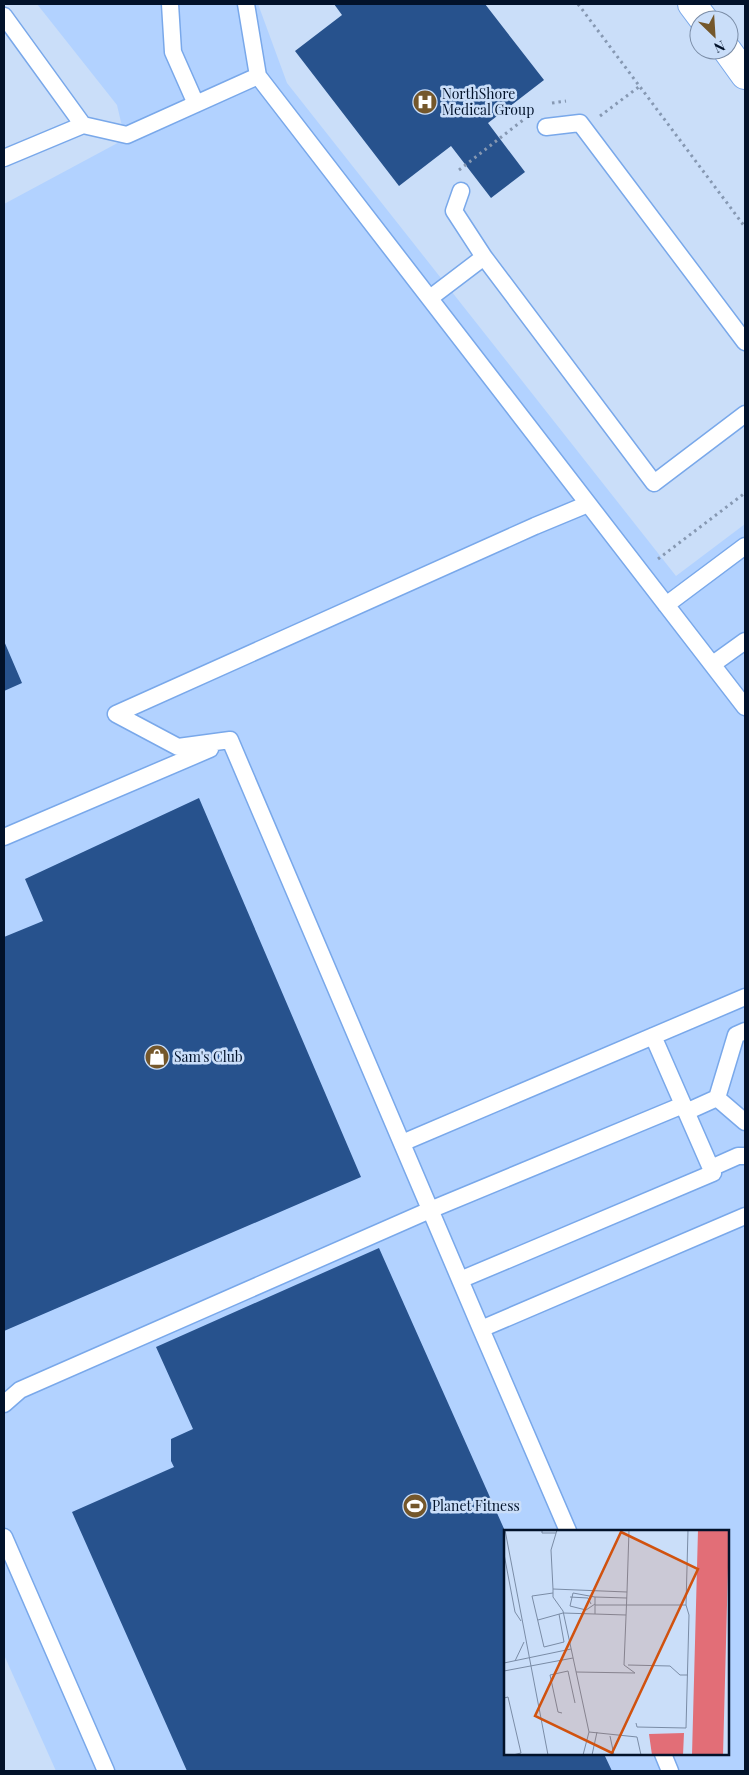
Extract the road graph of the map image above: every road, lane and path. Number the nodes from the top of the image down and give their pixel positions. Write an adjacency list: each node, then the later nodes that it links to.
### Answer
1 (170, 4): 10 (lane)
2 (246, 4): 7 (lane)
3 (578, 4): 8 (path)
4 (4, 16): 14 (lane)
5 (734, 60): 6 (main road)
6 (745, 75)
7 (258, 76): 10 (lane); 21 (lane)
8 (640, 86): 13 (path); 19 (path)
9 (570, 102): 11 (path)
10 (196, 104): 14 (lane)
11 (546, 106)
12 (534, 112): 17 (path)
13 (597, 118)
14 (83, 125): 16 (lane)
15 (546, 127): 22 (lane)
16 (4, 158)
17 (455, 173)
18 (461, 192): 20 (lane)
19 (745, 227)
20 (484, 257): 21 (lane); 23 (lane)
21 (430, 298): 25 (lane)
22 (745, 342)
23 (745, 414)
24 (745, 493): 27 (path)
25 (588, 504): 27 (lane); 32 (lane)
26 (745, 546): 28 (lane)
27 (641, 572): 28 (lane)
28 (666, 605): 30 (lane)
29 (745, 641): 30 (lane)
30 (714, 664): 31 (lane)
31 (745, 707)
32 (230, 740): 33 (lane); 40 (lane)
33 (4, 837)
34 (745, 997): 36 (lane)
35 (745, 1031): 37 (lane)
36 (653, 1036): 38 (lane); 40 (lane)
37 (717, 1098): 38 (lane); 39 (lane)
38 (684, 1108): 42 (lane); 43 (lane)
39 (745, 1122)
40 (402, 1143): 43 (lane)
41 (745, 1156): 42 (lane)
42 (711, 1168): 45 (lane)
43 (430, 1210): 45 (lane); 47 (lane)
44 (745, 1216): 46 (lane)
45 (460, 1280): 46 (lane)
46 (480, 1328): 48 (lane)
47 (4, 1404)
48 (568, 1530)
49 (4, 1536): 51 (lane)
50 (663, 1755): 52 (lane)
51 (106, 1771)
52 (670, 1771)

